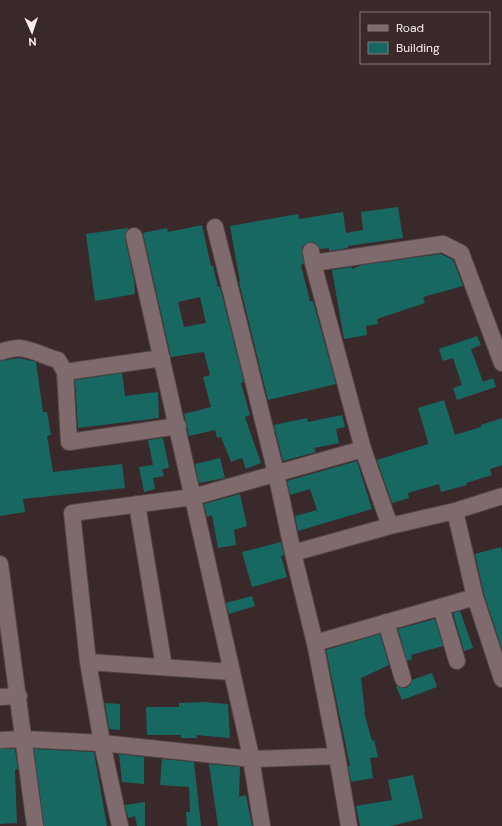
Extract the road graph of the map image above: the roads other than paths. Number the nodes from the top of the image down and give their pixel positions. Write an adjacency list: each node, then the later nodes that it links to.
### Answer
1 (215, 227): 9 (street)
2 (134, 236): 4 (street)
3 (0, 352): 6 (street)
4 (162, 358): 6 (street); 7 (street)
5 (502, 363): 8 (street)
6 (65, 372): 7 (street)
7 (178, 426): 10 (street)
8 (363, 449): 9 (street); 14 (street)
9 (276, 473): 10 (street); 15 (street)
10 (193, 496): 12 (street); 26 (street)
11 (502, 496): 13 (street)
12 (137, 504): 23 (street); 24 (street)
13 (455, 511): 14 (street); 17 (street)
14 (390, 526): 15 (street)
15 (293, 553): 21 (street)
16 (0, 564): 19 (street)
17 (475, 597): 18 (street); 25 (street)
18 (440, 607): 20 (street); 22 (street)
19 (3, 611): 28 (street)
20 (386, 622): 21 (street); 27 (street)
21 (315, 643): 33 (street)
22 (457, 661)
23 (88, 662): 24 (street); 32 (street)
24 (164, 667): 26 (street)
25 (501, 670)
26 (232, 672): 34 (street)
27 (402, 679)
28 (19, 696): 29 (street); 30 (street)
29 (0, 697)
30 (24, 739): 31 (street); 32 (street); 35 (street)
31 (0, 740)
32 (102, 743): 34 (street); 36 (street)
33 (337, 756): 34 (street); 38 (street)
34 (252, 759): 37 (street)
35 (35, 826)
36 (120, 826)
37 (262, 826)
38 (349, 826)

